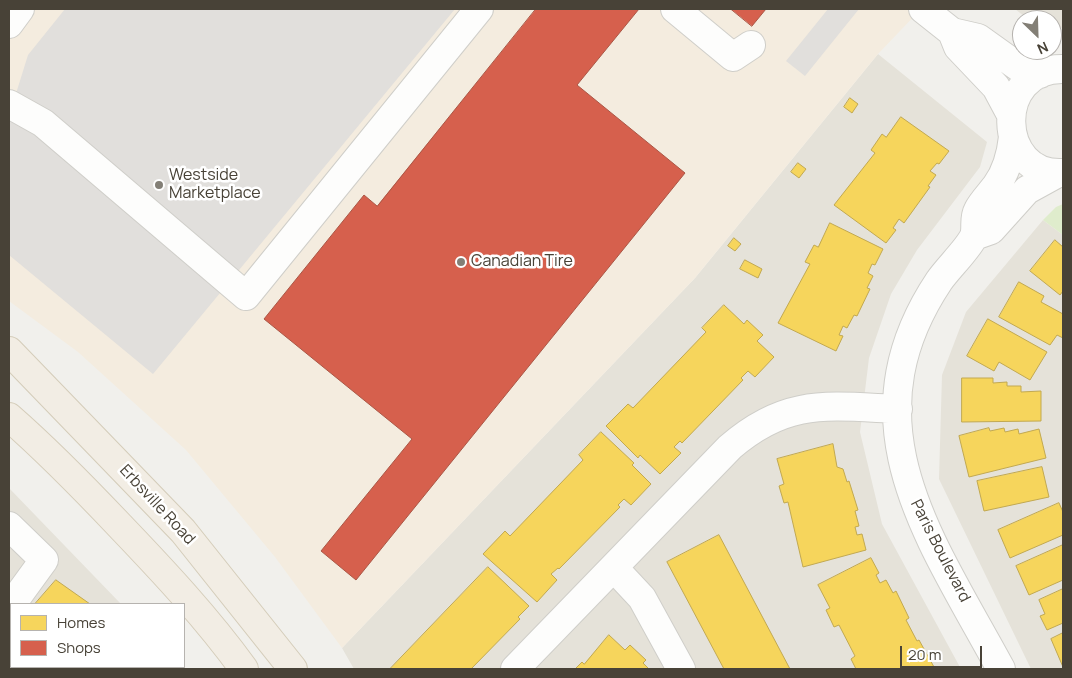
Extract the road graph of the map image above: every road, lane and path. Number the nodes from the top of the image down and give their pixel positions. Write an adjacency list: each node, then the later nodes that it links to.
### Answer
1 (20, 9): 5 (street)
2 (479, 9): 9 (street)
3 (675, 9): 7 (street)
4 (923, 9): 6 (street)
5 (9, 24)
6 (952, 32): 8 (street); 10 (street)
7 (751, 45)
8 (1051, 71): 10 (street)
9 (9, 104)
10 (1012, 126): 11 (street); 12 (street)
11 (1061, 173): 12 (street, Paris Boulevard)
12 (974, 236): 14 (street, Paris Boulevard)
13 (9, 351): 20 (main road, Erbsville Road)
14 (898, 409): 17 (street); 23 (street, Paris Boulevard)
15 (9, 417): 19 (main road)
16 (9, 526): 18 (street)
17 (614, 568): 21 (street); 22 (street)
18 (13, 603)
19 (244, 669)
20 (293, 669)
21 (515, 669)
22 (681, 669)
23 (1002, 669)

